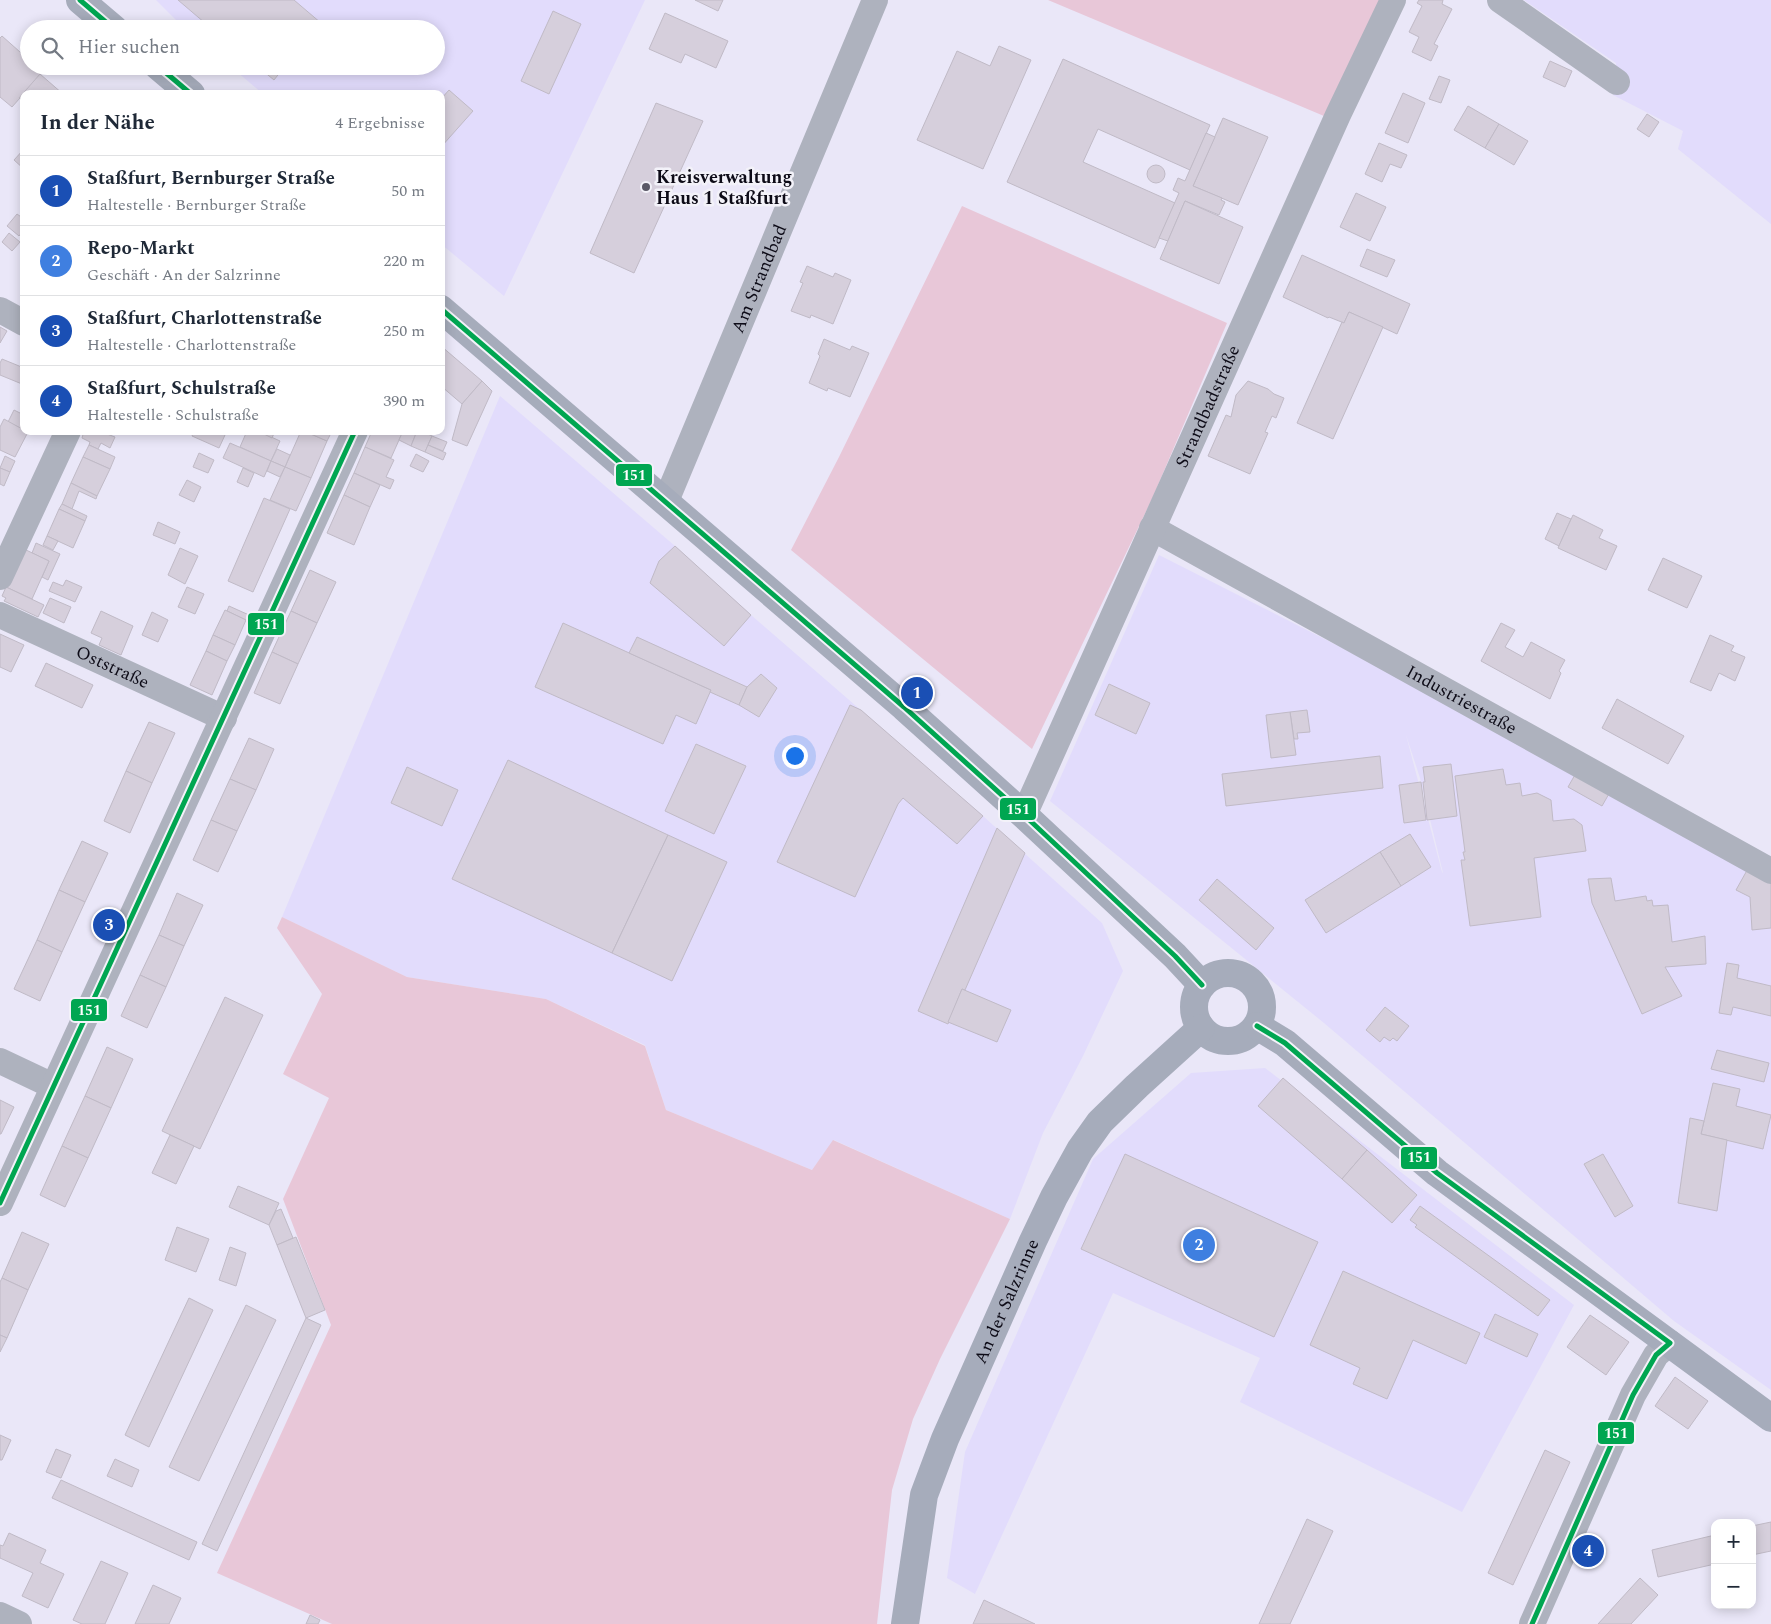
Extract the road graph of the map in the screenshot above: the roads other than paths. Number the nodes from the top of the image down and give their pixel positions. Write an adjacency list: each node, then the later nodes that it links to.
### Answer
1 (80, 0): 5 (main road)
2 (875, 0): 14 (street, Am Strandbad)
3 (1392, 0): 15 (street, Strandbadstraße)
4 (1500, 0): 7 (street)
5 (103, 20)
6 (169, 75): 8 (main road)
7 (1617, 82)
8 (186, 90)
9 (0, 310): 11 (street)
10 (445, 312): 14 (main road)
11 (20, 321)
12 (66, 435): 16 (street)
13 (353, 435): 18 (street)
14 (666, 501): 19 (main road)
15 (1152, 528): 19 (street, Strandbadstraße); 20 (street, Industriestraße)
16 (0, 577)
17 (0, 615): 18 (street, Oststraße)
18 (224, 718): 25 (street)
19 (1024, 815): 21 (main road)
20 (1771, 871)
21 (1202, 985): 22 (main road); 23 (main road)
22 (1257, 1026): 23 (main road); 27 (main road)
23 (1201, 1028): 31 (main road, An der Salzrinne)
24 (0, 1061): 25 (street)
25 (53, 1086): 26 (street)
26 (0, 1203)
27 (1670, 1342): 28 (main road); 32 (street)
28 (1771, 1418)
29 (0, 1615): 30 (street)
30 (19, 1624)
31 (906, 1624)
32 (1532, 1624)

